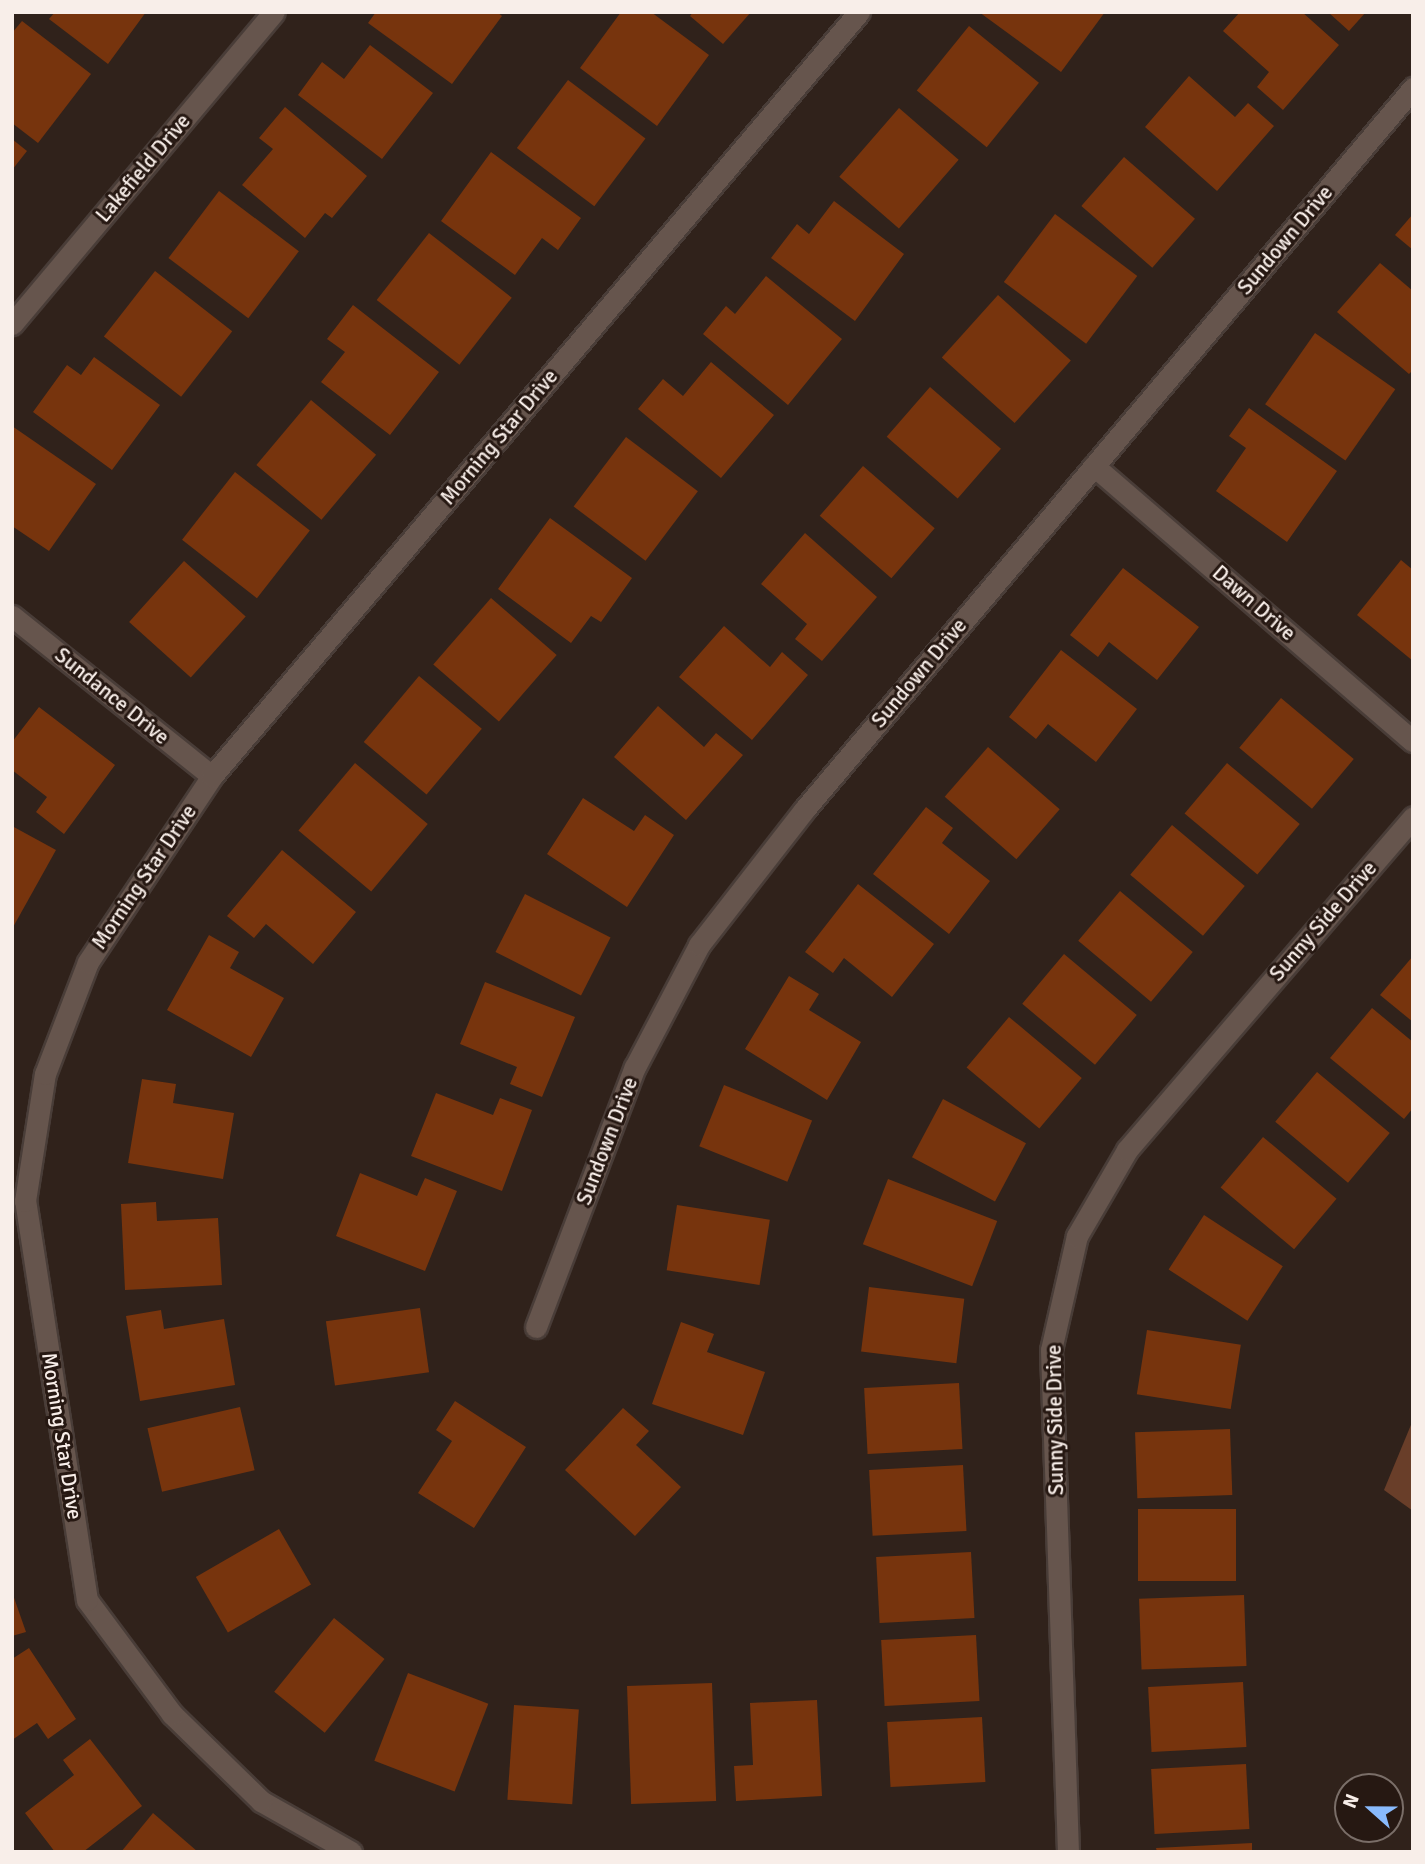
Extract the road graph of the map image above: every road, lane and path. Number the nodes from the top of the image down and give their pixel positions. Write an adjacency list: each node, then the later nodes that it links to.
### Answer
1 (274, 12): 4 (street, Lakefield Drive)
2 (859, 12): 8 (street, Morning Star Drive)
3 (1413, 88): 5 (street, Sundown Drive)
4 (12, 324)
5 (1094, 466): 7 (street, Dawn Drive); 10 (street, Sundown Drive)
6 (12, 616): 8 (street, Sundance Drive)
7 (1413, 741)
8 (212, 776): 11 (street, Morning Star Drive)
9 (1413, 817): 12 (street, Sunny Side Drive)
10 (536, 1327)
11 (351, 1852)
12 (1068, 1852)

